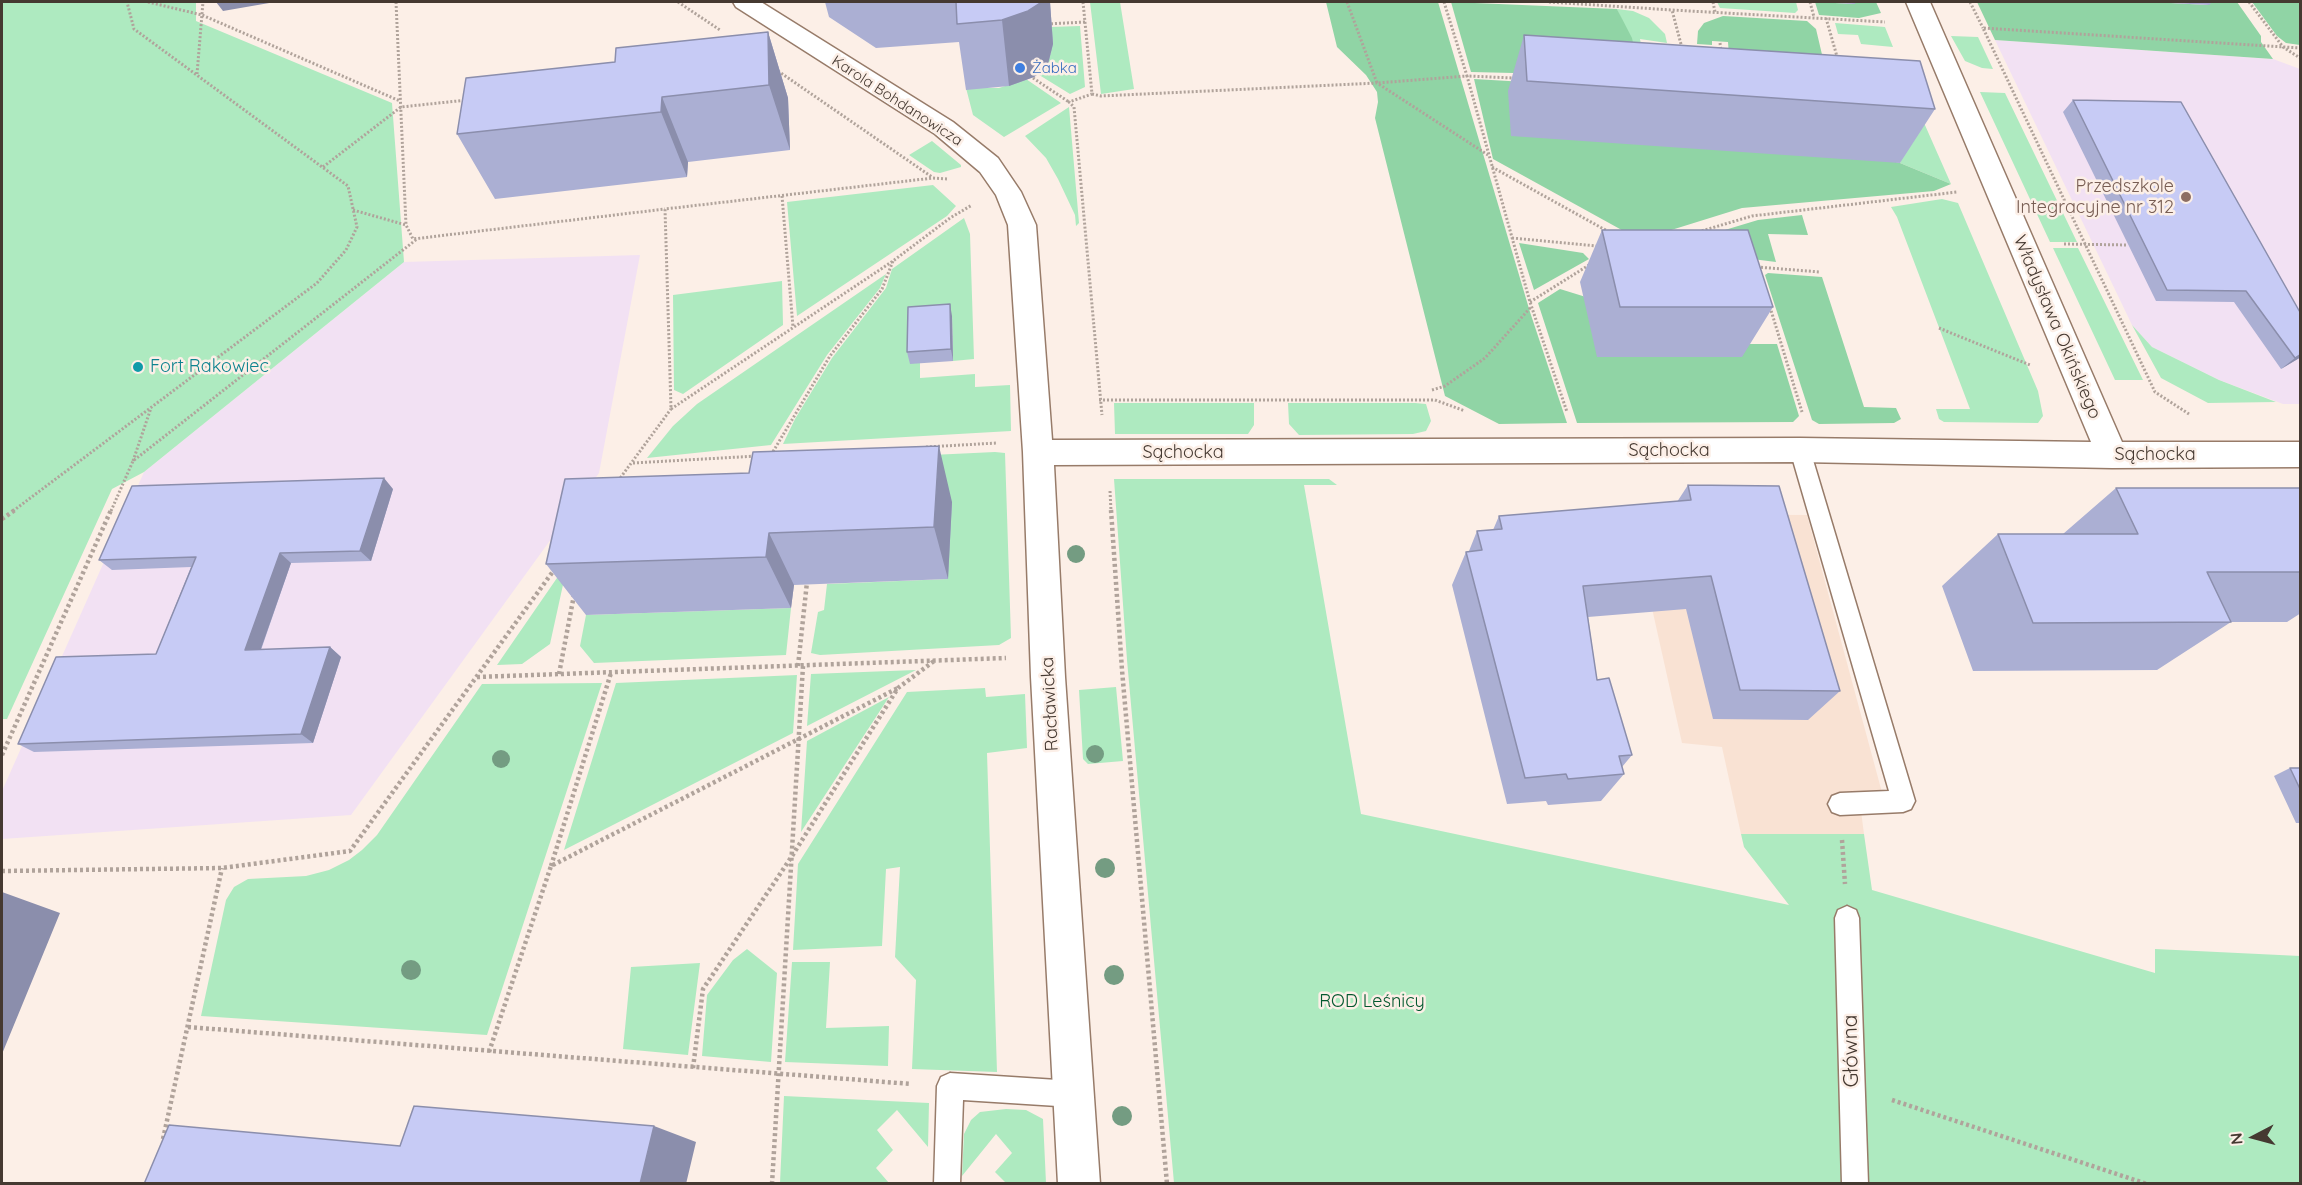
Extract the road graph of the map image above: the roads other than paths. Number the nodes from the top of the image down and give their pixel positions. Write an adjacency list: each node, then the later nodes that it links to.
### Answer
1 (745, 2): 3 (street, Karola Bohdanowicza)
2 (1918, 2): 6 (street, Władysława Okińskiego)
3 (1022, 225): 5 (street, Racławicka)
4 (1800, 450): 5 (street, Sąchocka); 6 (street, Sąchocka); 8 (lane)
5 (1038, 452): 10 (street, Racławicka)
6 (2112, 455): 7 (street, Sąchocka)
7 (2301, 455)
8 (1840, 804)
9 (1848, 918): 13 (lane, Główna)
10 (1073, 1095): 11 (lane); 12 (street, Racławicka)
11 (947, 1184)
12 (1079, 1184)
13 (1855, 1184)

